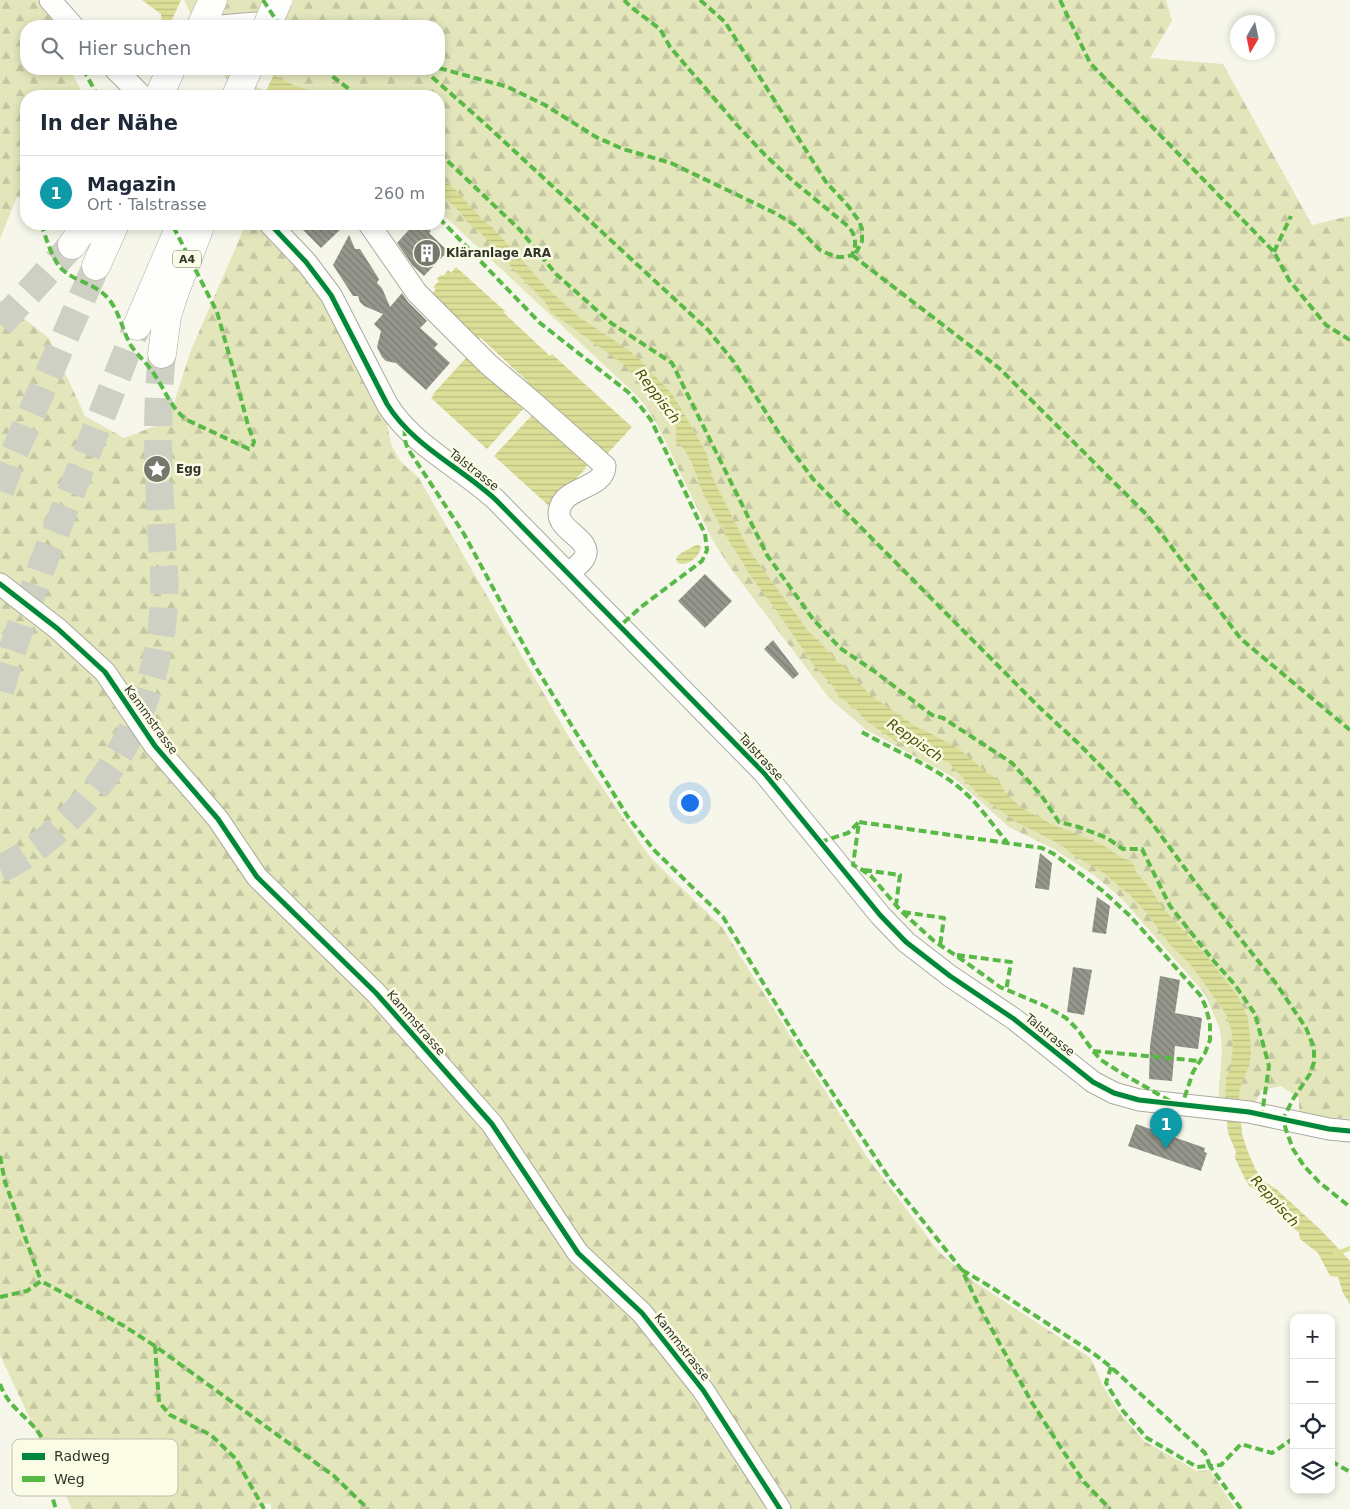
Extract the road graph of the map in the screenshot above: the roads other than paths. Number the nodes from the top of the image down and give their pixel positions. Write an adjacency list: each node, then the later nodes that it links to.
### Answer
1 (50, 0): 4 (street)
2 (213, 0): 5 (highway)
3 (278, 0): 6 (highway, bridge)
4 (68, 20)
5 (204, 20)
6 (269, 20)
7 (121, 75): 11 (street)
8 (168, 75): 12 (highway)
9 (180, 75): 13 (highway)
10 (245, 75): 14 (highway)
11 (136, 90)
12 (162, 90)
13 (174, 90)
14 (239, 90)
15 (112, 230): 20 (highway)
16 (180, 230): 21 (highway)
17 (199, 230): 21 (highway, A4)
18 (276, 230): 24 (street, Talstrasse)
19 (373, 230): 24 (street)
20 (96, 266)
21 (166, 286): 22 (highway); 23 (highway, A4)
22 (137, 326)
23 (162, 354)
24 (569, 574): 26 (street, Talstrasse)
25 (0, 584): 27 (street, Kammstrasse)
26 (1350, 1131)
27 (780, 1509)

